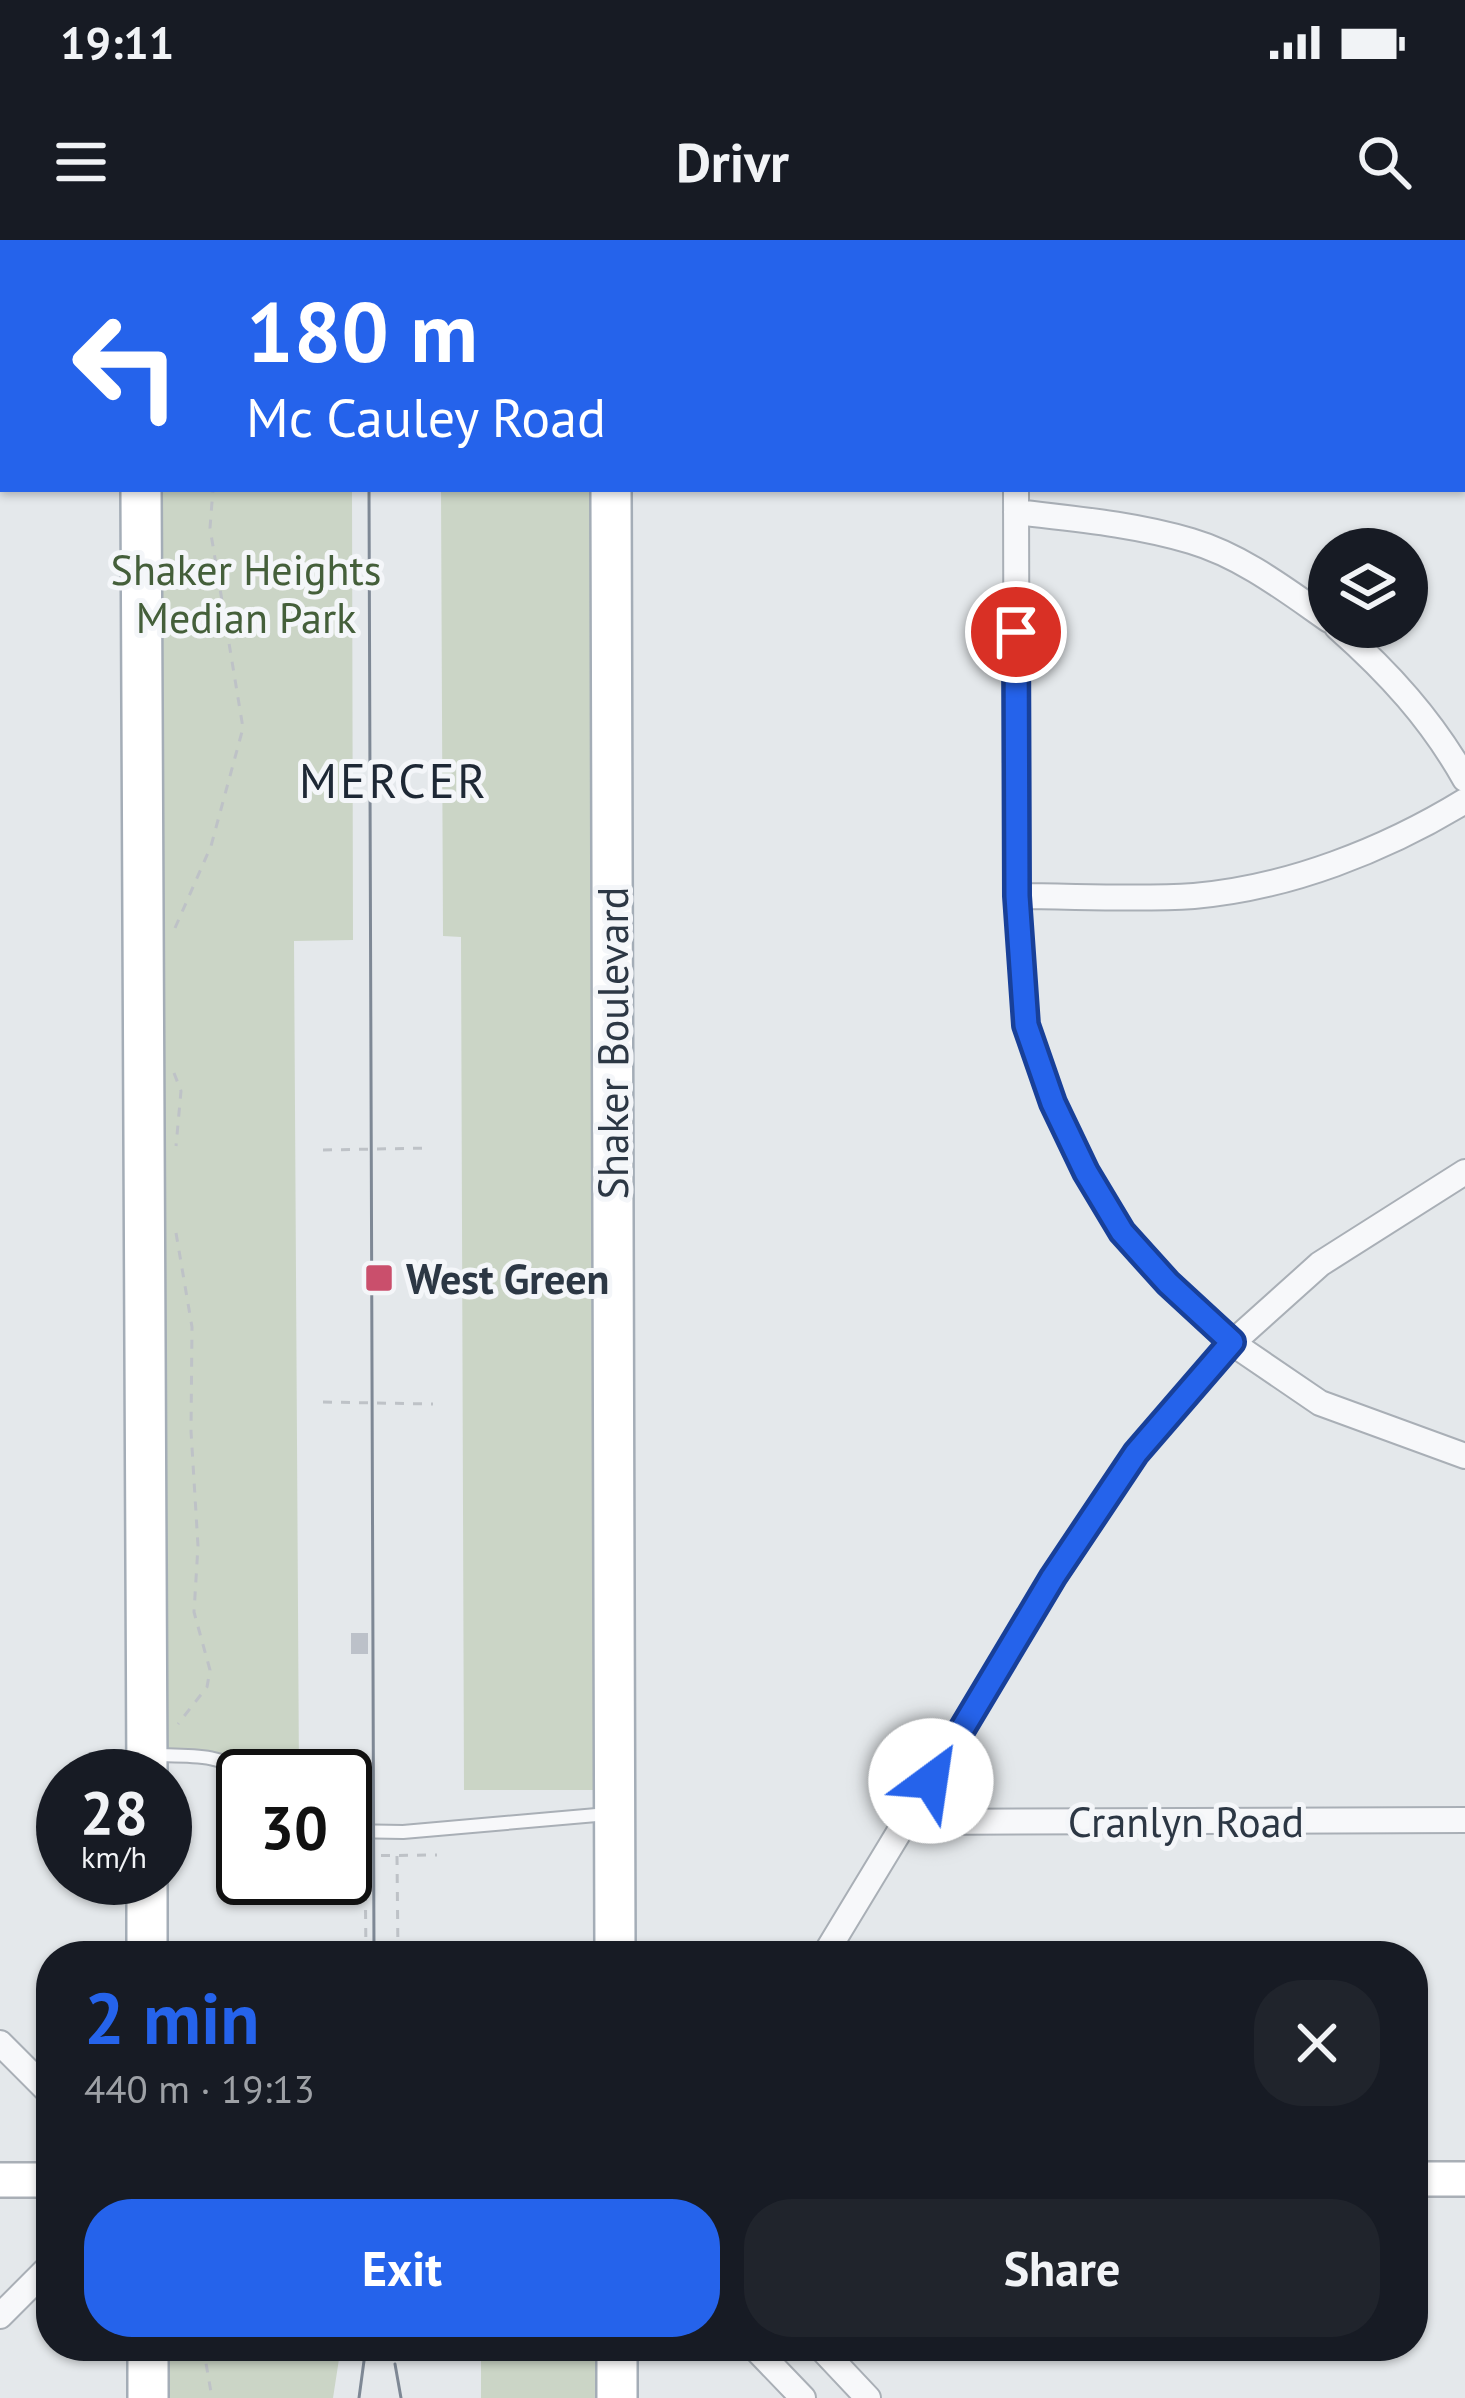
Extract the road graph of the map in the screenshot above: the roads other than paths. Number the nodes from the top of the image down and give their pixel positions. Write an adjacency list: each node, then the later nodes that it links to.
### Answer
1 (141, 492): 12 (main road)
2 (611, 492): 13 (main road, Shaker Boulevard)
3 (1016, 501): 4 (street); 8 (street)
4 (1308, 605)
5 (1361, 648): 6 (street)
6 (1465, 779)
7 (1465, 801): 8 (street)
8 (1017, 896): 10 (street)
9 (1465, 1172): 10 (street)
10 (1232, 1342): 11 (street); 15 (street)
11 (1465, 1456)
12 (156, 1749)
13 (615, 1813): 16 (lane); 19 (main road, Shaker Boulevard)
14 (1465, 1820): 15 (street, Cranlyn Road)
15 (907, 1822): 20 (street)
16 (372, 1831)
17 (147, 1905): 18 (main road)
18 (147, 1941)
19 (615, 1941)
20 (833, 1941)
21 (0, 2043): 22 (street)
22 (36, 2079)
23 (1465, 2179): 26 (main road)
24 (0, 2180): 25 (main road)
25 (36, 2180)
26 (1428, 2180)
27 (36, 2280): 28 (street)
28 (0, 2316)
29 (148, 2361): 33 (main road)
30 (617, 2361): 34 (main road)
31 (767, 2361): 35 (street)
32 (833, 2361): 36 (street)
33 (148, 2398)
34 (617, 2398)
35 (803, 2398)
36 (868, 2398)

